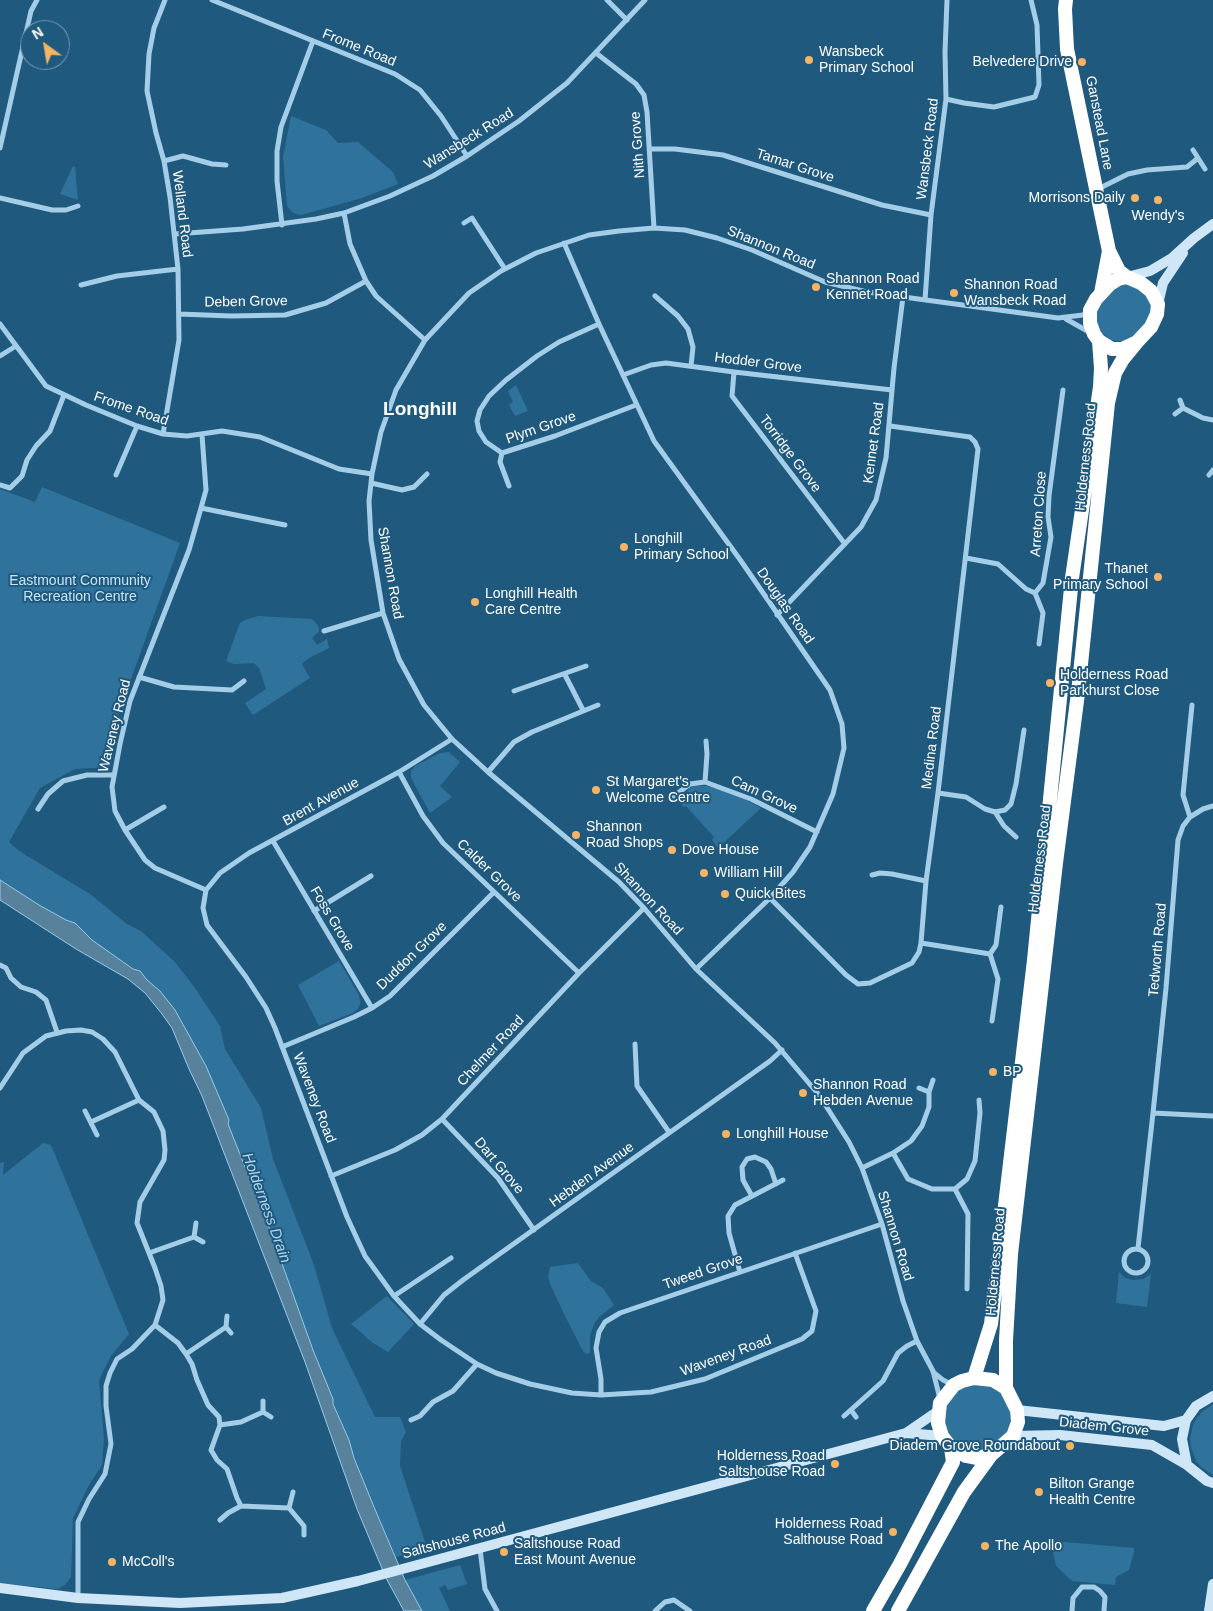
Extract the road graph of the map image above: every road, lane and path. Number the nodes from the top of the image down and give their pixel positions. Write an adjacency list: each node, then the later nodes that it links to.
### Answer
1 (37, 0): 13 (street)
2 (165, 0): 18 (street, Welland Road)
3 (212, 0): 10 (street, Frome Road)
4 (607, 0): 9 (street)
5 (645, 0): 9 (street, Wansbeck Road)
6 (947, 0): 12 (street, Wansbeck Road)
7 (1031, 0): 12 (street)
8 (1066, 0): 21 (highway, Ganstead Lane)
9 (627, 20): 11 (street, Wansbeck Road)
10 (313, 41): 16 (street, Frome Road); 28 (street)
11 (596, 53): 14 (street, Nith Grove); 16 (street, Wansbeck Road)
12 (946, 99): 25 (street, Wansbeck Road)
13 (0, 148)
14 (650, 149): 25 (street, Tamar Grove); 29 (street, Nith Grove)
15 (1192, 150): 17 (street)
16 (467, 156): 24 (street, Wansbeck Road)
17 (1197, 159): 20 (street); 21 (street)
18 (164, 161): 19 (street); 30 (street, Welland Road)
19 (226, 165)
20 (1206, 169)
21 (1096, 190): 33 (highway, Ganstead Lane)
22 (0, 198): 23 (street)
23 (78, 206)
24 (344, 212): 28 (street, Wansbeck Road); 37 (street)
25 (931, 215): 42 (street, Wansbeck Road)
26 (464, 223): 35 (street)
27 (1213, 224): 31 (main road)
28 (282, 225): 30 (street, Wansbeck Road)
29 (654, 228): 32 (street, Shannon Road); 41 (street, Shannon Road)
30 (175, 234): 34 (street, Welland Road)
31 (1194, 238): 36 (main road); 43 (main road)
32 (564, 243): 35 (street, Shannon Road); 48 (street, Douglas Road)
33 (1109, 251): 36 (highway, Ganstead Lane); 39 (highway, Ganstead Lane)
34 (178, 268): 38 (street); 45 (street, Welland Road)
35 (505, 269): 49 (street, Shannon Road)
36 (1128, 277): 39 (highway); 43 (highway)
37 (366, 280): 45 (street, Deben Grove); 49 (street)
38 (81, 285)
39 (1101, 293): 44 (highway)
40 (655, 296): 54 (street)
41 (903, 297): 42 (street, Shannon Road); 57 (street, Kennet Road)
42 (925, 300): 46 (street, Shannon Road)
43 (1158, 304): 51 (highway)
44 (1092, 305): 46 (street, Shannon Road); 50 (highway)
45 (179, 314): 69 (street, Welland Road)
46 (1066, 318): 50 (street, Shannon Road)
47 (0, 324): 52 (street, Frome Road)
48 (599, 324): 56 (street, Douglas Road); 71 (street, Plym Grove)
49 (425, 340): 72 (street, Shannon Road)
50 (1098, 340): 51 (highway); 176 (highway, Holderness Road)
51 (1137, 342): 178 (highway, Holderness Road)
52 (16, 346): 53 (street); 59 (street, Frome Road)
53 (0, 356)
54 (691, 366): 55 (street, Hodder Grove); 56 (street, Hodder Grove)
55 (734, 372): 57 (street, Hodder Grove); 80 (street, Torridge Grove)
56 (623, 375): 62 (street, Douglas Road)
57 (892, 390): 68 (street, Kennet Road)
58 (1063, 390): 61 (street, Arreton Close)
59 (64, 396): 67 (street, Frome Road); 76 (street)
60 (1180, 400): 64 (street)
61 (1061, 404): 63 (street); 82 (street, Arreton Close)
62 (636, 405): 71 (street, Plym Grove); 84 (street, Douglas Road)
63 (1068, 405)
64 (1183, 408): 65 (street); 66 (street)
65 (1176, 414)
66 (1213, 420)
67 (137, 426): 69 (street, Frome Road); 74 (street)
68 (890, 426): 80 (street, Kennet Road); 81 (street, Medina Road)
69 (163, 434): 70 (street, Frome Road)
70 (202, 434): 72 (street, Frome Road); 78 (street, Waveney Road)
71 (502, 453): 77 (street)
72 (372, 474): 75 (street, Shannon Road)
73 (427, 474): 75 (street)
74 (116, 475)
75 (371, 483): 83 (street, Shannon Road)
76 (0, 484)
77 (509, 486)
78 (202, 508): 79 (street); 89 (street, Waveney Road)
79 (285, 525)
80 (845, 544): 84 (street, Kennet Road)
81 (966, 558): 82 (street); 104 (street, Medina Road)
82 (1035, 593): 86 (street)
83 (383, 613): 85 (street); 98 (street, Shannon Road)
84 (777, 615): 112 (street, Douglas Road)
85 (324, 631)
86 (1039, 644)
87 (586, 666): 88 (street)
88 (565, 674): 91 (street); 94 (street)
89 (139, 678): 90 (street); 102 (street, Waveney Road)
90 (244, 681)
91 (514, 691)
92 (598, 705): 94 (street)
93 (1192, 705): 110 (street)
94 (583, 710): 101 (street)
95 (1024, 730): 96 (street)
96 (1023, 737): 97 (street); 109 (street)
97 (1030, 738)
98 (452, 739): 100 (street, Brent Avenue); 101 (street, Shannon Road)
99 (706, 741): 103 (street)
100 (399, 772): 114 (street, Brent Avenue); 119 (street, Calder Grove)
101 (488, 772): 122 (street, Shannon Road)
102 (114, 775): 108 (street); 111 (street, Waveney Road)
103 (705, 782): 105 (street); 112 (street, Cam Grove)
104 (938, 793): 109 (street); 117 (street, Medina Road)
105 (674, 796)
106 (1213, 806): 110 (street)
107 (164, 807): 111 (street)
108 (38, 809)
109 (995, 812): 113 (street)
110 (1190, 817): 142 (street, Tedworth Road)
111 (125, 830): 118 (street, Waveney Road)
112 (817, 832): 120 (street, Douglas Road)
113 (1016, 837)
114 (273, 841): 118 (street, Brent Avenue); 123 (street, Foss Grove)
115 (872, 875): 117 (street)
116 (371, 876): 123 (street)
117 (926, 881): 124 (street, Medina Road)
118 (206, 890): 133 (street, Waveney Road)
119 (494, 892): 128 (street, Calder Grove); 129 (street, Duddon Grove)
120 (770, 898): 124 (street, Medina Road); 127 (street, Douglas Road)
121 (1001, 907): 125 (street)
122 (644, 908): 127 (street, Shannon Road); 128 (street, Chelmer Road)
123 (314, 911): 129 (street, Foss Grove)
124 (921, 943): 125 (street)
125 (990, 954): 130 (street)
126 (0, 965): 131 (street)
127 (696, 969): 134 (street, Shannon Road)
128 (579, 973): 144 (street, Chelmer Road)
129 (372, 1008): 133 (street, Duddon Grove)
130 (992, 1021)
131 (57, 1032): 136 (street); 139 (street)
132 (635, 1044): 146 (street)
133 (282, 1047): 150 (street, Waveney Road)
134 (782, 1050): 146 (street, Hebden Avenue); 149 (street, Shannon Road)
135 (933, 1080): 138 (street)
136 (0, 1088)
137 (919, 1088): 138 (street)
138 (930, 1092): 148 (street)
139 (139, 1100): 145 (street); 161 (street)
140 (979, 1100): 153 (street)
141 (84, 1111): 145 (street)
142 (1153, 1113): 143 (street); 160 (street, Tedworth Road)
143 (1213, 1116)
144 (442, 1119): 150 (street, Chelmer Road); 157 (street, Dart Grove)
145 (92, 1122): 147 (street)
146 (669, 1132): 157 (street, Hebden Avenue)
147 (97, 1135)
148 (893, 1153): 149 (street); 153 (street)
149 (862, 1168): 156 (street, Shannon Road)
150 (331, 1176): 166 (street, Waveney Road)
151 (783, 1180): 152 (street)
152 (776, 1184): 154 (street); 154 (street)
153 (955, 1189): 165 (street)
154 (752, 1196): 164 (street)
155 (196, 1223): 158 (street)
156 (882, 1224): 162 (street, Tweed Grove); 172 (street, Shannon Road)
157 (534, 1230): 168 (street, Hebden Avenue)
158 (194, 1237): 159 (street); 161 (street)
159 (202, 1242)
160 (1138, 1248): 160 (street)
161 (149, 1253): 169 (street)
162 (795, 1253): 164 (street, Tweed Grove); 179 (street, Waveney Road)
163 (451, 1258): 166 (street)
164 (740, 1272): 179 (street, Tweed Grove)
165 (967, 1289)
166 (394, 1296): 168 (street, Waveney Road)
167 (227, 1316): 170 (street)
168 (420, 1324): 174 (street, Waveney Road)
169 (155, 1325): 173 (street); 208 (street)
170 (226, 1326): 171 (street); 173 (street)
171 (231, 1333)
172 (917, 1341): 175 (street, Shannon Road); 183 (street)
173 (186, 1354): 191 (street)
174 (477, 1364): 179 (street, Waveney Road); 189 (street)
175 (933, 1371): 177 (street, Shannon Road); 182 (street, Shannon Road)
176 (974, 1378): 177 (highway); 178 (highway)
177 (954, 1385): 182 (highway)
178 (1006, 1388): 184 (highway)
179 (601, 1395)
180 (1212, 1396): 190 (main road)
181 (263, 1401): 185 (street)
182 (939, 1407): 192 (main road, Saltshouse Road); 193 (highway)
183 (851, 1410): 186 (street); 188 (street)
184 (1018, 1410): 190 (main road, Diadem Grove); 194 (highway)
185 (263, 1412): 187 (street); 191 (street)
186 (844, 1416)
187 (271, 1417)
188 (856, 1417)
189 (411, 1420)
190 (1186, 1420): 197 (main road)
191 (220, 1424): 201 (street)
192 (906, 1432): 193 (main road, Saltshouse Road); 205 (main road, Saltshouse Road)
193 (942, 1436): 195 (highway)
194 (1014, 1436): 196 (highway); 197 (main road, Diadem Grove)
195 (951, 1448): 196 (highway); 212 (highway)
196 (991, 1456): 213 (highway)
197 (1187, 1465): 198 (main road, Diadem Grove)
198 (1210, 1482): 200 (main road)
199 (293, 1492): 202 (street)
200 (1213, 1493)
201 (241, 1506): 202 (street); 203 (street)
202 (289, 1508): 204 (street)
203 (220, 1520)
204 (304, 1535)
205 (480, 1549): 208 (main road, Saltshouse Road); 209 (street)
206 (1213, 1584): 216 (main road)
207 (0, 1588): 208 (main road, Saltshouse Road)
208 (78, 1598)
209 (497, 1611)
210 (655, 1611): 211 (street)
211 (690, 1611)
212 (873, 1611)
213 (898, 1611)
214 (1072, 1611): 215 (street)
215 (1104, 1611)
216 (1209, 1611)

